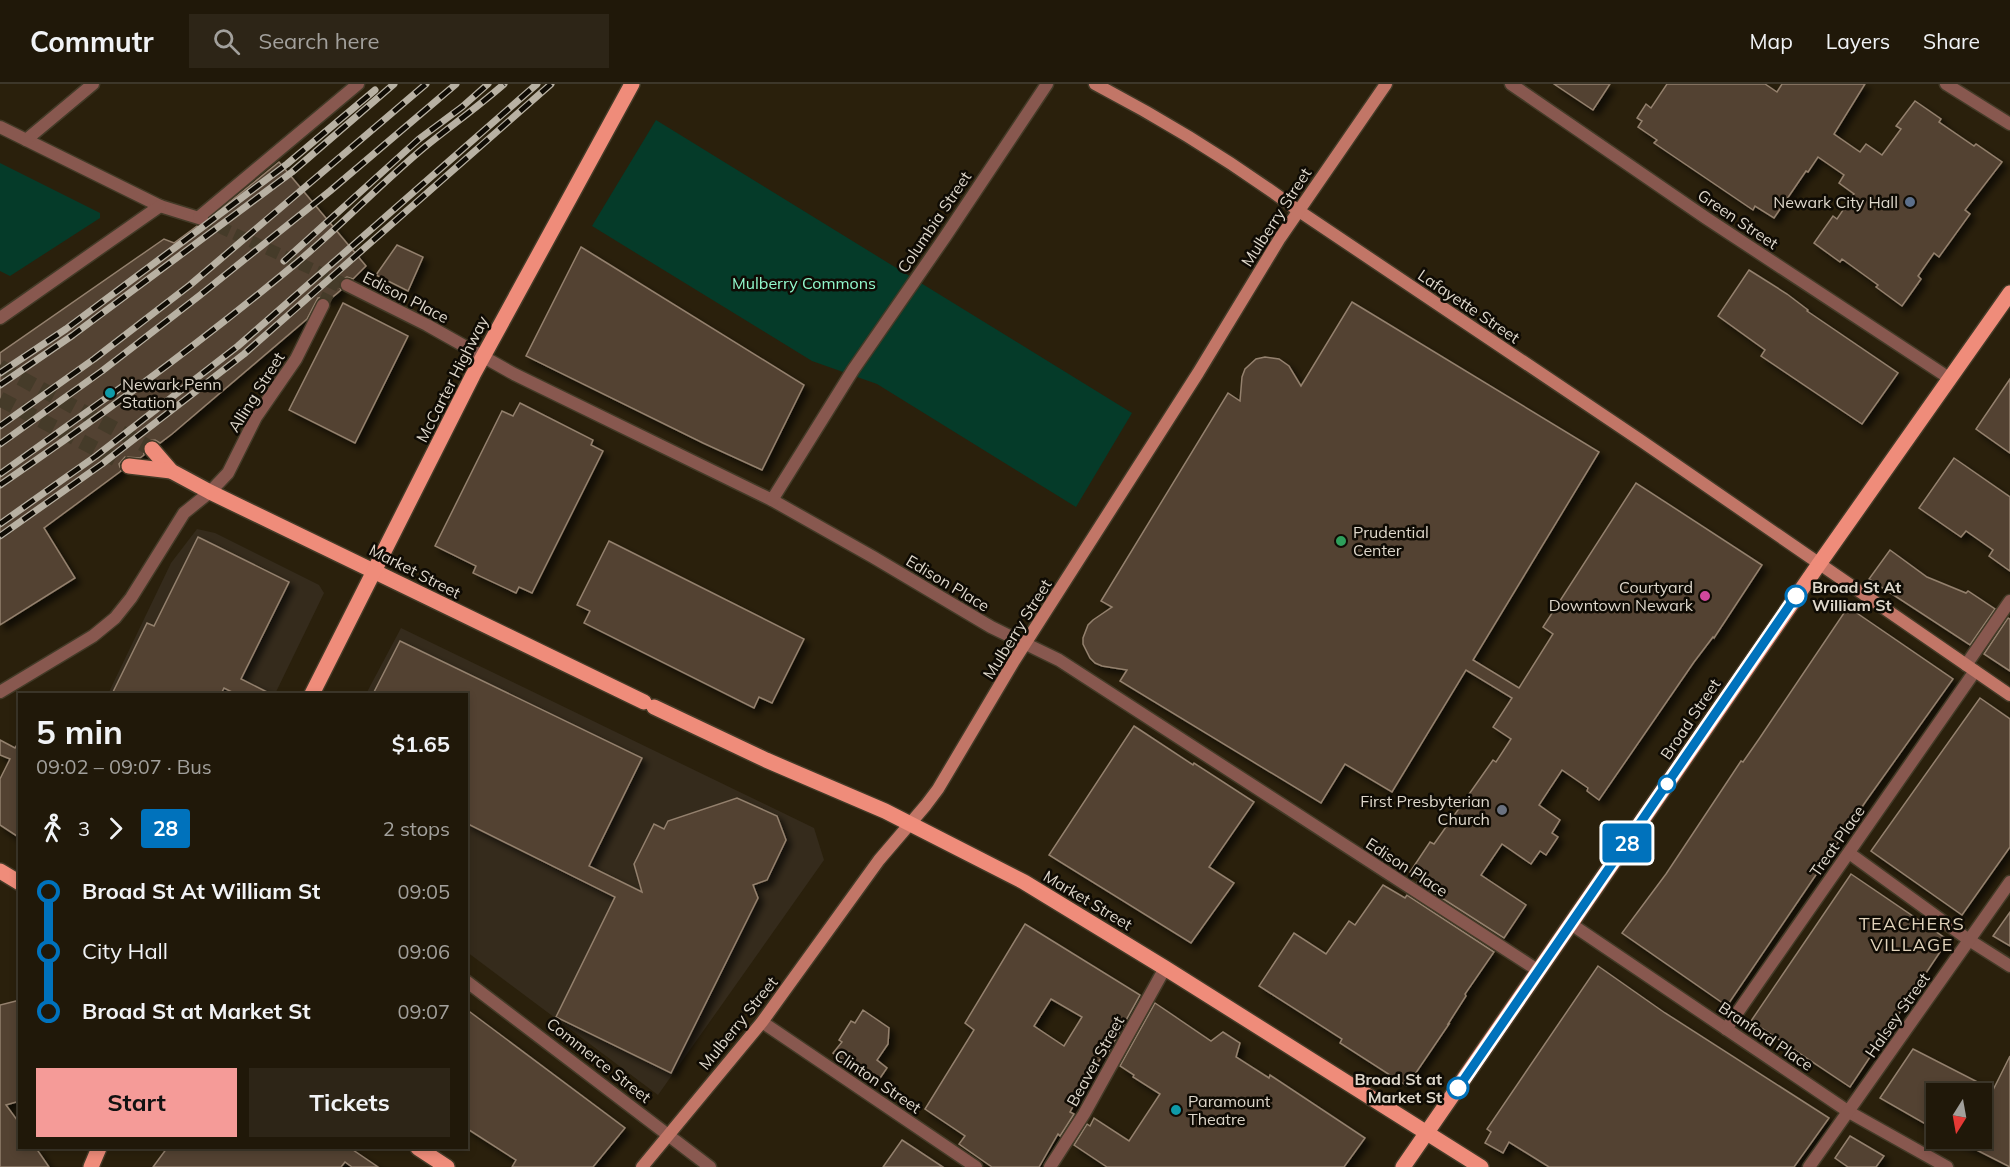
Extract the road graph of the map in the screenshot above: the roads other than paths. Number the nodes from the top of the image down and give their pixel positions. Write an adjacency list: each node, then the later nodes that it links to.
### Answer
1 (93, 84): 11 (street)
2 (358, 84): 12 (street)
3 (632, 84): 18 (main road, McCarter Highway)
4 (1047, 84): 24 (street, Columbia Street)
5 (1095, 84): 13 (street, Lafayette Street)
6 (1386, 84): 13 (street, Mulberry Street)
7 (1511, 84): 19 (street, Green Street)
8 (1946, 84): 9 (street)
9 (2010, 124)
10 (0, 127): 11 (street)
11 (26, 140): 12 (street)
12 (160, 206): 17 (street)
13 (1299, 211): 25 (street, Lafayette Street); 28 (street, Mulberry Street)
14 (347, 285): 18 (street, Edison Place)
15 (2010, 293): 19 (main road, Broad Street)
16 (323, 305): 23 (street, Alling Street)
17 (0, 318)
18 (483, 357): 24 (street, Edison Place); 26 (main road, McCarter Highway)
19 (1949, 378): 25 (main road, Broad Street)
20 (152, 449): 22 (main road, Market Street)
21 (129, 466): 22 (main road, Market Street)
22 (171, 471): 23 (main road, Market Street)
23 (210, 492): 26 (main road, Market Street); 30 (street, Alling Street)
24 (772, 500): 28 (street, Edison Place)
25 (1819, 564): 29 (street, Lafayette Street); 38 (main road, Broad Street)
26 (375, 571): 31 (main road, McCarter Highway); 33 (main road, Market Street)
27 (2010, 601): 29 (street, Treat Place)
28 (1026, 644): 33 (street, Mulberry Street); 42 (street, Edison Place)
29 (1970, 668): 32 (street, Lafayette Street); 34 (street, Treat Place)
30 (0, 692)
31 (313, 693)
32 (2010, 695)
33 (911, 823): 41 (main road, Market Street); 44 (street, Mulberry Street)
34 (1849, 853): 39 (street); 45 (street, Treat Place)
35 (0, 871): 36 (main road)
36 (18, 882)
37 (2010, 882): 39 (street, Halsey Street)
38 (1571, 924): 42 (main road, Broad Street); 45 (street, Branford Place)
39 (1969, 940): 40 (street); 46 (street, Halsey Street)
40 (2010, 966)
41 (1165, 968): 47 (main road, Market Street); 56 (street, Beaver Street)
42 (1539, 971): 47 (main road, Broad Street)
43 (468, 983): 48 (street, Commerce Street)
44 (762, 1022): 48 (street, Mulberry Street); 55 (street, Clinton Street)
45 (1726, 1029): 46 (street, Branford Place)
46 (1849, 1112): 59 (street, Halsey Street); 60 (street, Branford Place)
47 (1425, 1134): 57 (main road, Broad Street); 58 (main road, Market Street)
48 (668, 1135): 53 (street, Mulberry Street); 54 (street, Commerce Street)
49 (99, 1149): 51 (main road)
50 (420, 1149): 52 (main road)
51 (91, 1167)
52 (447, 1167)
53 (642, 1167)
54 (710, 1167)
55 (976, 1167)
56 (1050, 1167)
57 (1403, 1167)
58 (1480, 1167)
59 (1809, 1167)
60 (1947, 1167)

